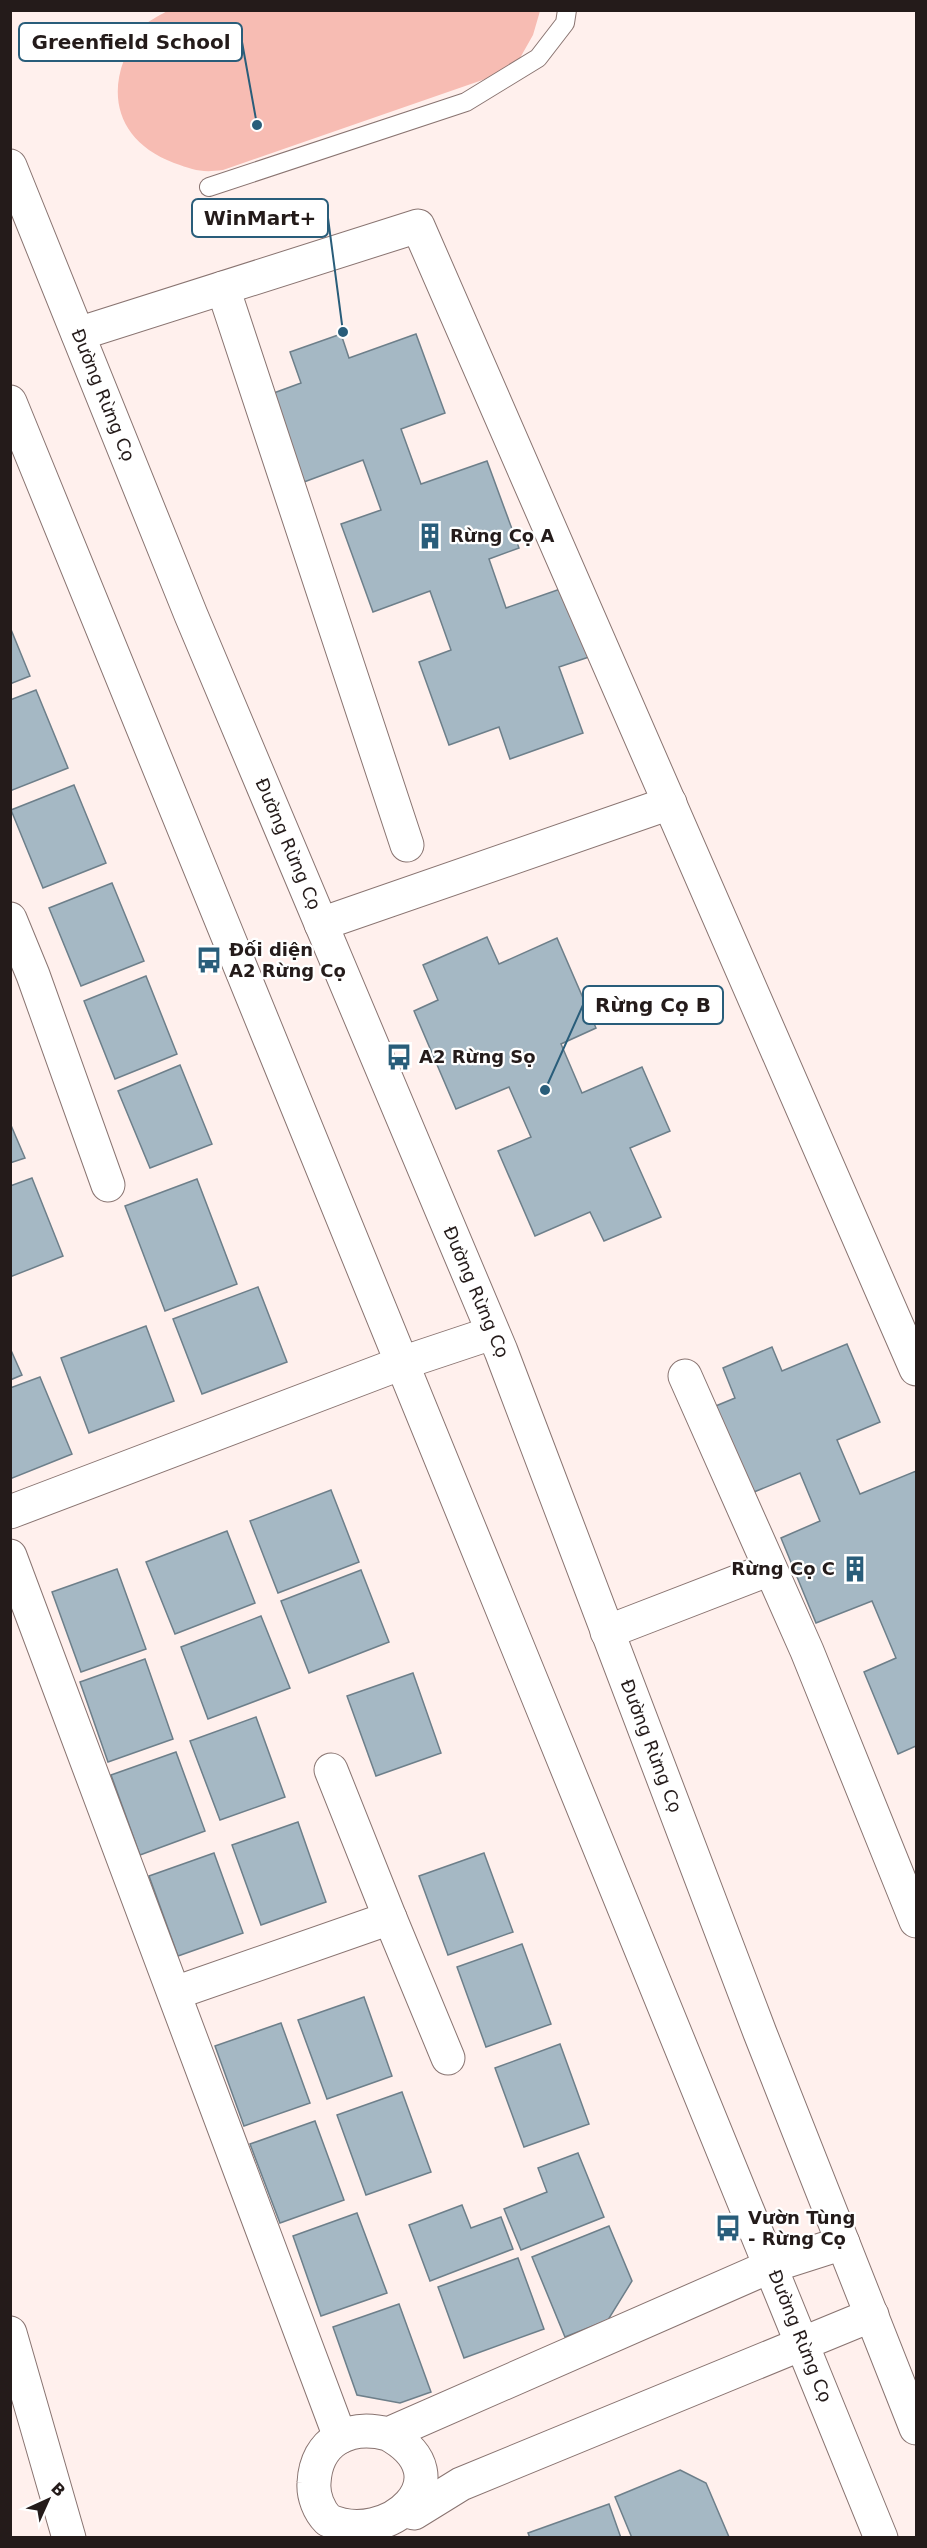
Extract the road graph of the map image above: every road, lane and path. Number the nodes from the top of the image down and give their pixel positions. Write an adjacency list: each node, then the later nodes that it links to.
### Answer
1 (567, 10): 3 (lane)
2 (10, 166): 4 (street, Đường Rừng Cọ)
3 (209, 187)
4 (18, 209): 6 (street, Đường Rừng Cọ)
5 (224, 288): 6 (street); 8 (street); 9 (street)
6 (78, 334): 11 (street, Đường Rừng Cọ)
7 (10, 402): 15 (street, Đường Rừng Cọ)
8 (670, 803): 11 (street); 16 (street)
9 (407, 845)
10 (10, 919): 12 (street)
11 (321, 924): 14 (street, Đường Rừng Cọ)
12 (22, 979): 13 (street)
13 (108, 1185)
14 (492, 1333): 15 (street); 21 (street, Đường Rừng Cọ)
15 (402, 1363): 18 (street); 28 (street, Đường Rừng Cọ)
16 (916, 1369)
17 (685, 1377): 20 (street)
18 (10, 1512)
19 (10, 1556): 25 (street)
20 (770, 1569): 21 (street); 24 (street)
21 (607, 1632): 27 (street, Đường Rừng Cọ)
22 (331, 1770): 23 (street)
23 (390, 1918): 25 (street); 26 (street)
24 (916, 1921)
25 (175, 1993): 34 (street)
26 (448, 2058)
27 (843, 2243): 28 (street); 29 (street, Đường Rừng Cọ)
28 (771, 2266): 31 (street, Đường Rừng Cọ); 33 (street)
29 (872, 2315): 31 (street); 32 (street, Đường Rừng Cọ)
30 (10, 2333): 37 (street)
31 (802, 2342): 35 (street); 38 (street, Đường Rừng Cọ)
32 (916, 2428)
33 (388, 2434): 34 (street); 35 (street)
34 (340, 2437): 36 (street)
35 (414, 2512): 36 (street)
36 (379, 2537)
37 (69, 2538)
38 (881, 2538)

